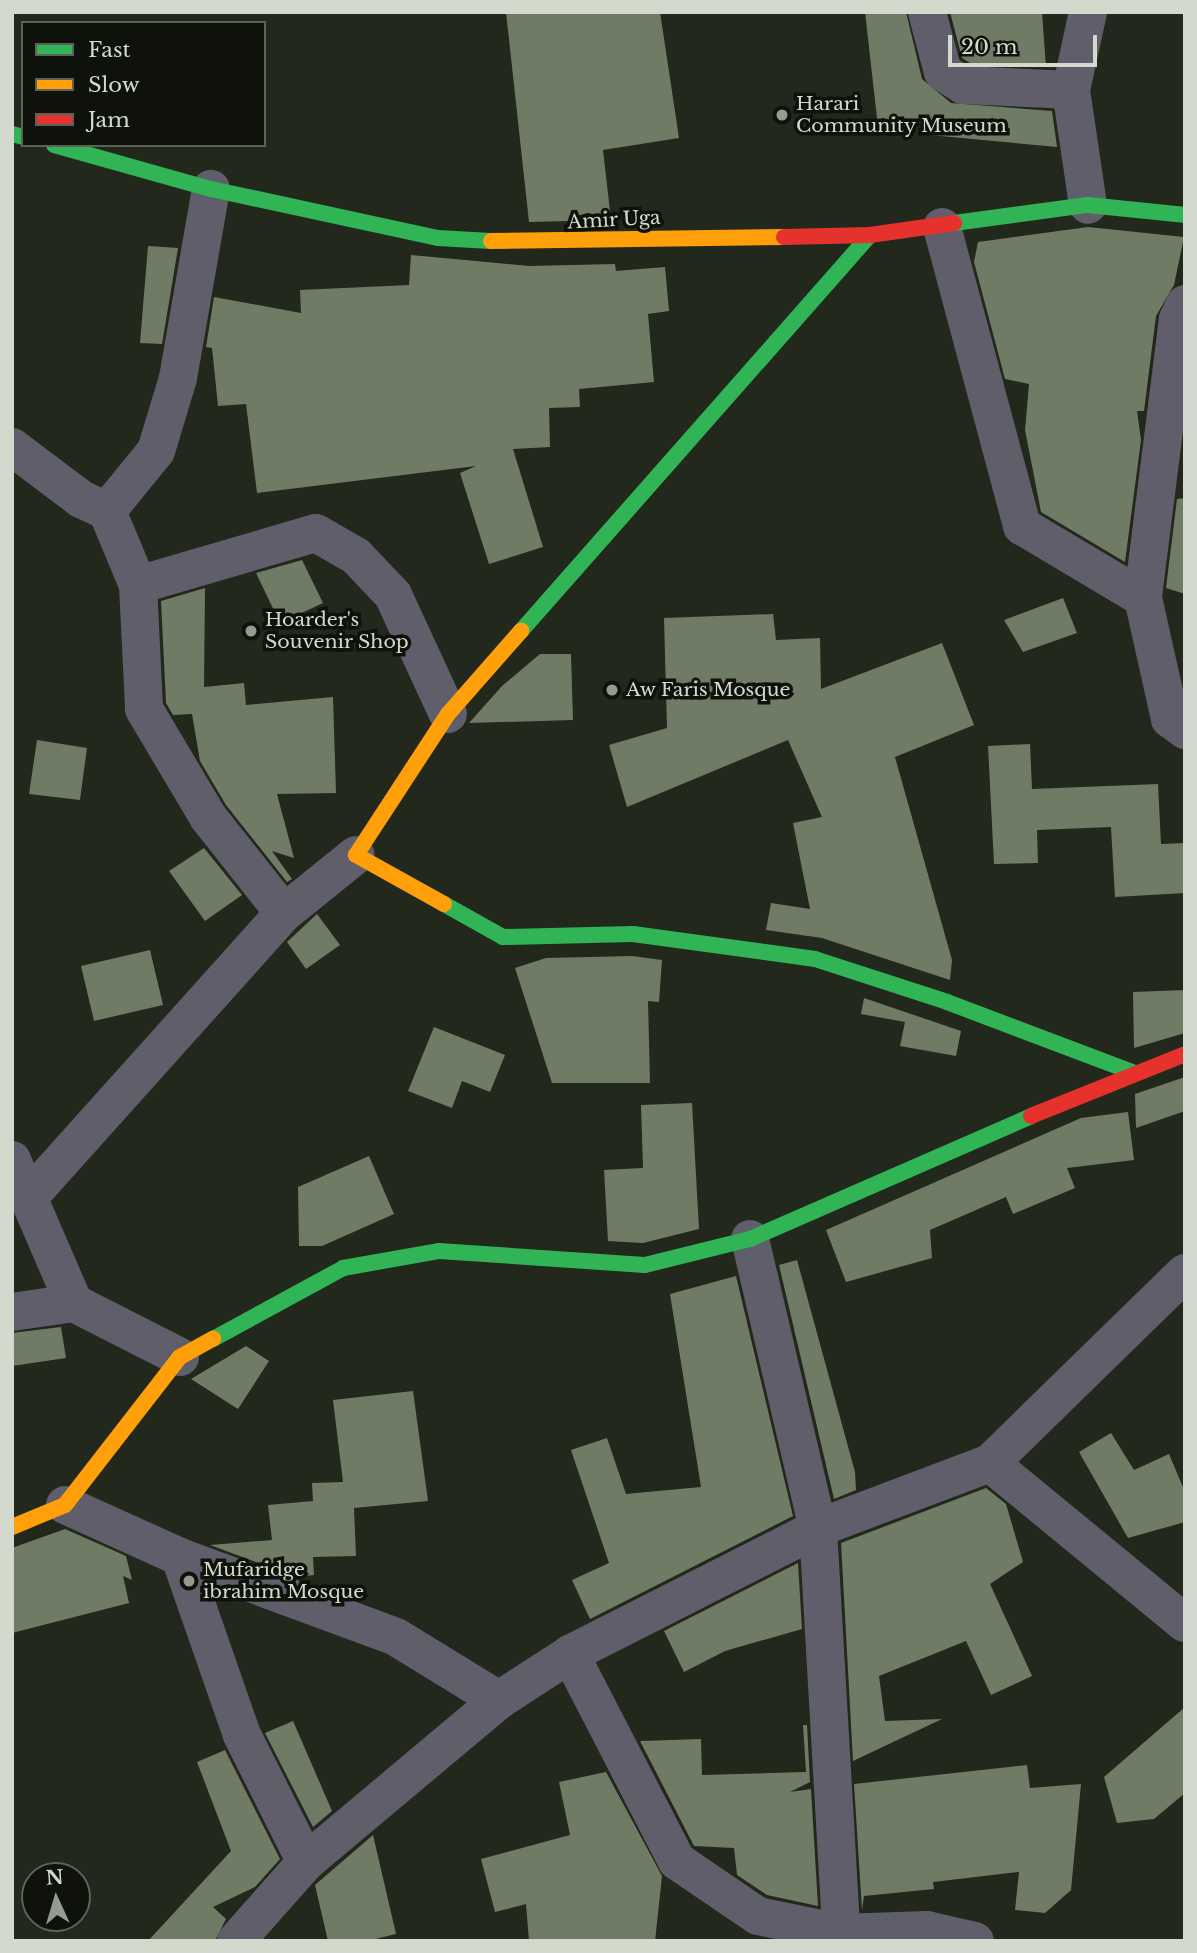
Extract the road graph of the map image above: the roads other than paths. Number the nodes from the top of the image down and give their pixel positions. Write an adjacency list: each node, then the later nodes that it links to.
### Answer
1 (927, 12): 3 (street)
2 (1088, 12): 3 (street)
3 (1070, 90): 6 (street)
4 (61, 147): 5 (street, Amir Uga)
5 (211, 188): 9 (street, Amir Uga); 12 (street)
6 (1088, 205): 7 (street, Amir Uga); 8 (street, Amir Uga)
7 (1185, 215)
8 (942, 227): 9 (street, Amir Uga); 14 (street)
9 (870, 235): 15 (street)
10 (1185, 304): 14 (street)
11 (12, 447): 12 (street)
12 (107, 511): 13 (street)
13 (138, 585): 15 (street); 18 (street)
14 (1143, 598): 16 (street)
15 (448, 714): 17 (street)
16 (1185, 730)
17 (355, 855): 18 (street); 20 (street)
18 (284, 913): 22 (street)
19 (1185, 1054): 20 (street)
20 (1132, 1072): 23 (street)
21 (12, 1160): 22 (street)
22 (29, 1197): 25 (street)
23 (750, 1239): 27 (street); 31 (street)
24 (1185, 1273): 28 (street)
25 (74, 1303): 26 (street); 27 (street)
26 (12, 1311)
27 (180, 1357): 29 (street)
28 (990, 1463): 31 (street); 33 (street)
29 (65, 1506): 30 (street); 32 (street)
30 (12, 1527)
31 (817, 1528): 34 (street); 37 (street)
32 (180, 1557): 35 (street); 36 (street)
33 (1185, 1623)
34 (570, 1654): 35 (street); 37 (street)
35 (499, 1700): 36 (street)
36 (306, 1862): 38 (street)
37 (841, 1933): 39 (street)
38 (236, 1941)
39 (975, 1941)

